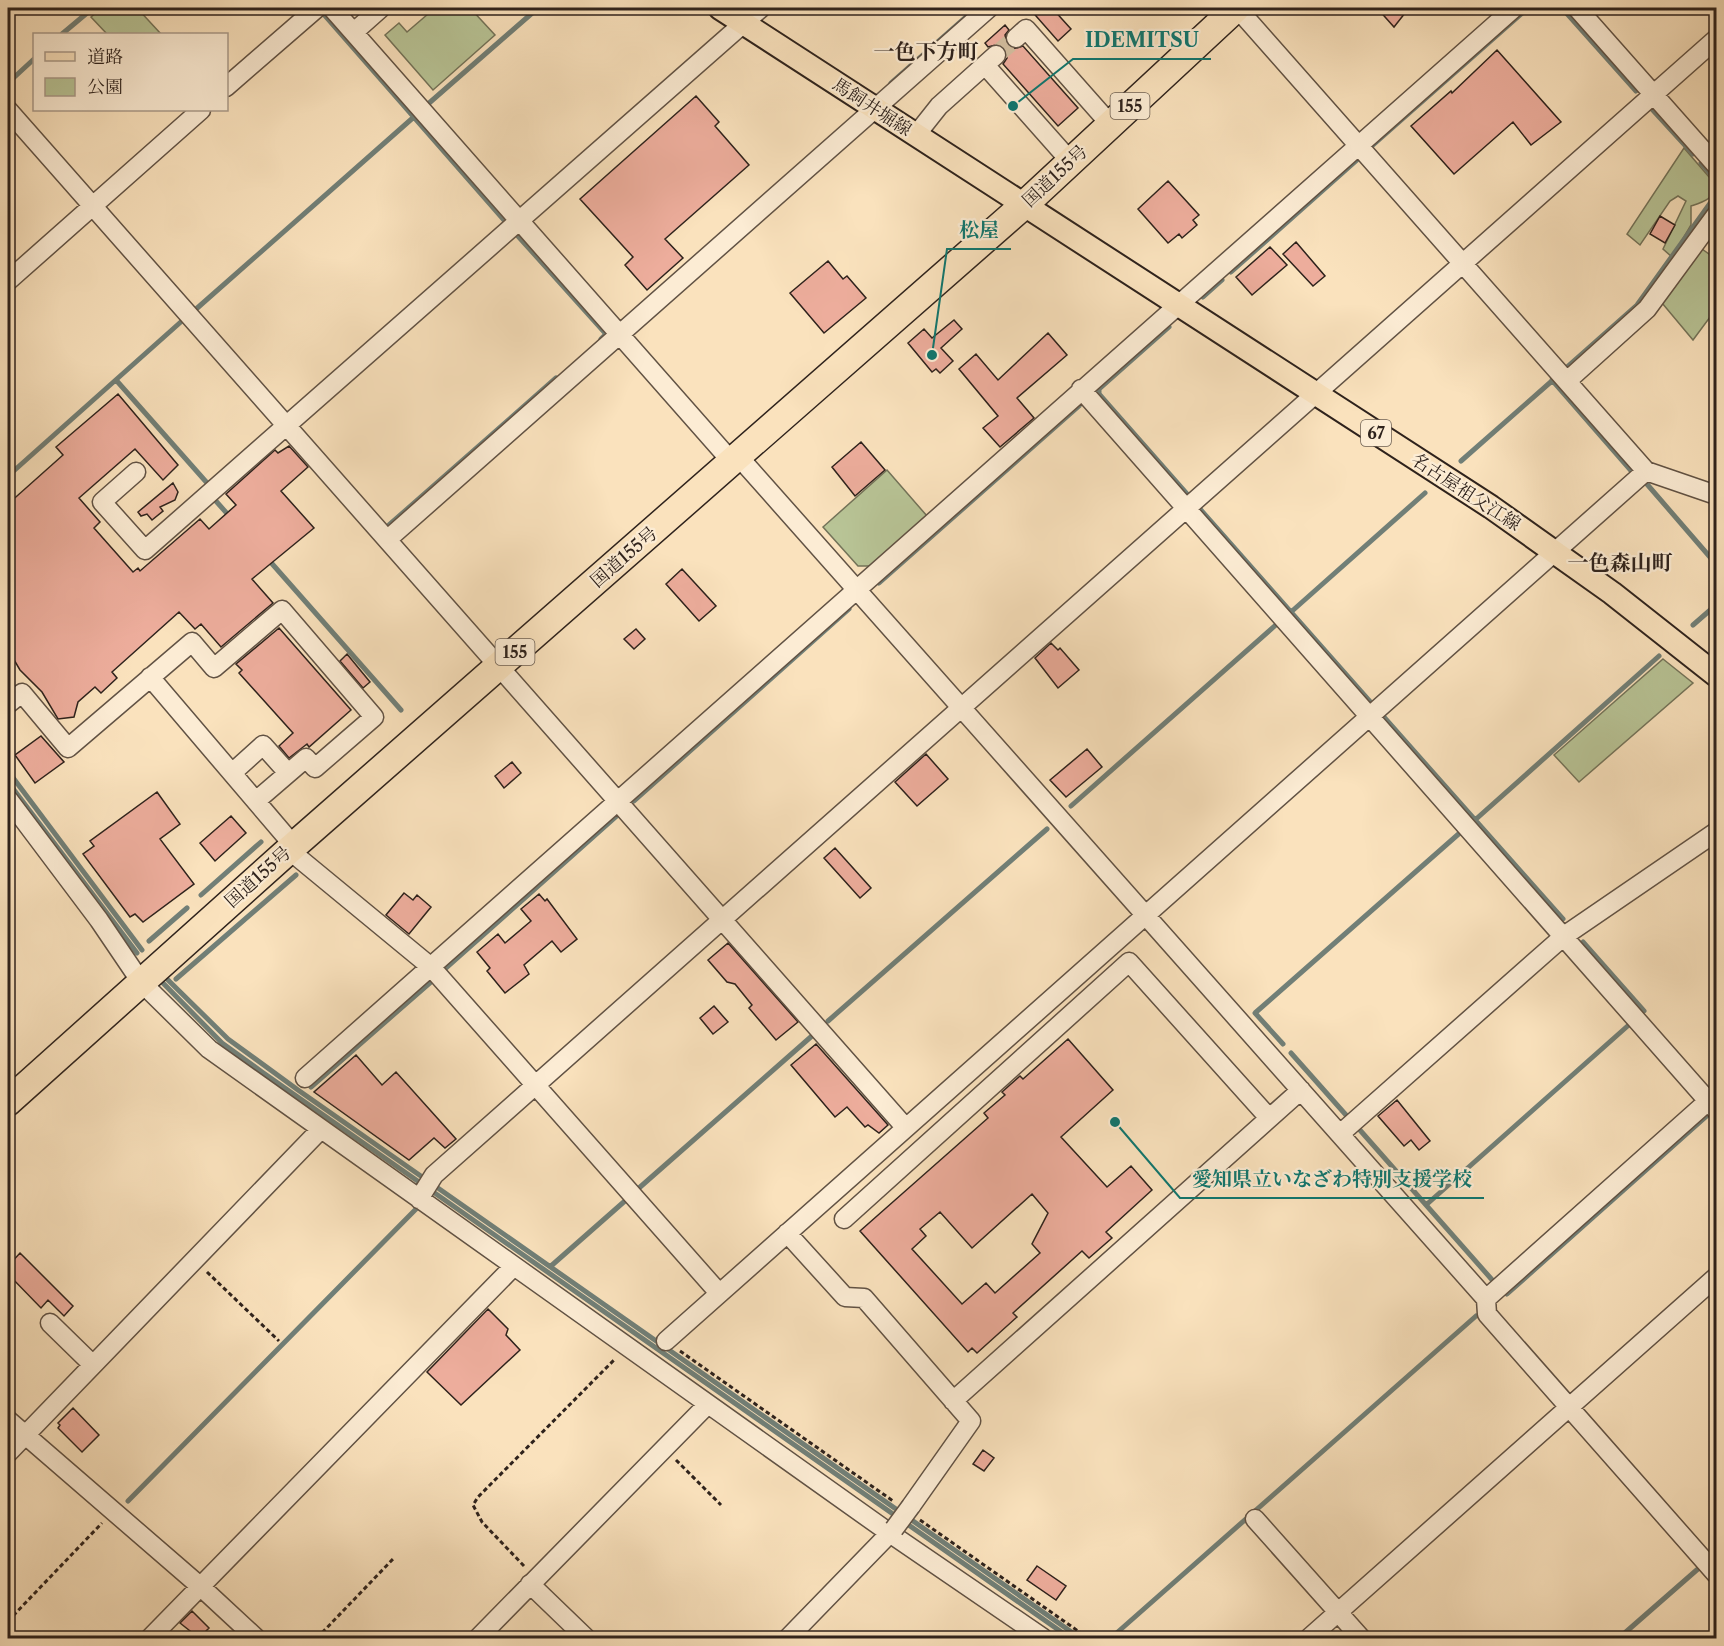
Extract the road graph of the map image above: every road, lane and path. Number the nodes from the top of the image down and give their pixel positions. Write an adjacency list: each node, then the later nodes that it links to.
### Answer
1 (317, 8): 14 (street)
2 (332, 8): 11 (street)
3 (381, 8): 11 (street)
4 (720, 8): 10 (main road, 馬飼井堀線)
5 (761, 8): 10 (street)
6 (989, 8): 16 (street)
7 (1237, 8): 19 (highway, 国道155号 / 155); 21 (street)
8 (1514, 8): 21 (street)
9 (1577, 8): 15 (street)
10 (744, 23): 16 (main road, 馬飼井堀線); 27 (street)
11 (354, 32): 27 (street)
12 (1016, 38): 19 (street)
13 (1716, 39): 15 (street)
14 (228, 85)
15 (1654, 94): 23 (street); 28 (street)
16 (874, 108): 20 (main road, 馬飼井堀線); 31 (street)
17 (8, 110): 25 (street)
18 (200, 111): 25 (street)
19 (1110, 124): 22 (highway, 国道155号 / 155)
20 (916, 135): 22 (street); 24 (main road, 馬飼井堀線)
21 (1358, 145): 28 (street); 30 (street)
22 (1071, 162): 24 (highway, 国道155号 / 155)
23 (1716, 165)
24 (1024, 205): 30 (main road, 名古屋祖父江線 / 67); 36 (highway, 国道155号 / 155)
25 (92, 206): 29 (street); 35 (street)
26 (1716, 215): 32 (street)
27 (519, 220): 31 (street); 35 (street)
28 (1462, 263): 32 (street); 34 (street)
29 (8, 281)
30 (1178, 303): 33 (street); 34 (main road, 名古屋祖父江線 / 67)
31 (620, 334): 36 (street); 41 (street)
32 (1567, 381): 37 (street)
33 (1081, 389): 40 (street); 43 (street)
34 (1314, 393): 40 (street); 42 (main road, 名古屋祖父江線 / 67)
35 (287, 425): 38 (street); 41 (street)
36 (735, 459): 43 (street); 44 (highway, 国道155号 / 155)
37 (1646, 471): 39 (street); 42 (street)
38 (136, 472)
39 (1716, 495)
40 (1185, 507): 48 (street); 49 (street)
41 (388, 539): 44 (street)
42 (1555, 552): 45 (main road, 名古屋祖父江線 / 67); 49 (street)
43 (856, 589): 48 (street); 53 (street)
44 (500, 666): 53 (street); 56 (highway, 国道155号 / 155)
45 (1716, 675)
46 (150, 677): 47 (street); 50 (street); 51 (street)
47 (8, 704)
48 (960, 706): 57 (street); 58 (street)
49 (1370, 716): 57 (street); 59 (street)
50 (232, 773): 51 (street); 54 (street)
51 (288, 773): 54 (street)
52 (8, 799): 61 (street)
53 (618, 800): 58 (street); 60 (street)
54 (256, 801): 56 (street)
55 (1716, 832): 59 (street)
56 (291, 848): 60 (street); 61 (highway, 国道155号 / 155)
57 (1146, 915): 64 (street); 68 (street)
58 (722, 919): 63 (street); 68 (street)
59 (1564, 936): 66 (street); 70 (street)
60 (430, 967): 62 (street); 63 (street)
61 (141, 982): 65 (highway, 国道155号 / 155); 69 (street)
62 (305, 1078)
63 (535, 1085): 71 (street); 77 (street)
64 (1301, 1090): 67 (street); 70 (street)
65 (8, 1102)
66 (1714, 1102): 78 (street)
67 (1269, 1118): 72 (street); 84 (street)
68 (905, 1127): 73 (street)
69 (321, 1129): 71 (street); 74 (street)
70 (1340, 1134): 78 (street)
71 (425, 1189): 75 (street)
72 (844, 1219)
73 (788, 1233): 77 (street); 84 (street)
74 (195, 1260): 80 (path); 83 (street)
75 (514, 1266): 82 (street); 99 (street)
76 (1716, 1277): 86 (street)
77 (719, 1293): 81 (street)
78 (1486, 1299): 86 (street)
79 (50, 1323): 83 (street)
80 (279, 1341)
81 (666, 1341): 92 (path)
82 (627, 1347): 85 (street); 98 (path)
83 (93, 1365): 88 (street)
84 (953, 1401): 92 (street)
85 (708, 1404): 89 (street); 95 (street)
86 (1569, 1408): 97 (street); 100 (street)
87 (8, 1420): 88 (street)
88 (24, 1436): 90 (street); 93 (street)
89 (664, 1448): 91 (path); 98 (street)
90 (8, 1453)
91 (721, 1505)
92 (908, 1509): 95 (street, bridge); 109 (path)
93 (113, 1512): 99 (street); 101 (path)
94 (1255, 1519): 100 (street)
95 (892, 1532): 107 (street); 108 (street)
96 (393, 1559): 104 (path)
97 (1716, 1574)
98 (533, 1581): 105 (street); 106 (street)
99 (201, 1587): 102 (street); 103 (street)
100 (1338, 1613): 110 (street); 111 (street)
101 (8, 1621)
102 (150, 1638)
103 (256, 1638)
104 (317, 1638)
105 (478, 1638)
106 (586, 1638)
107 (788, 1638)
108 (1043, 1638)
109 (1088, 1638)
110 (1309, 1638)
111 (1361, 1638)

